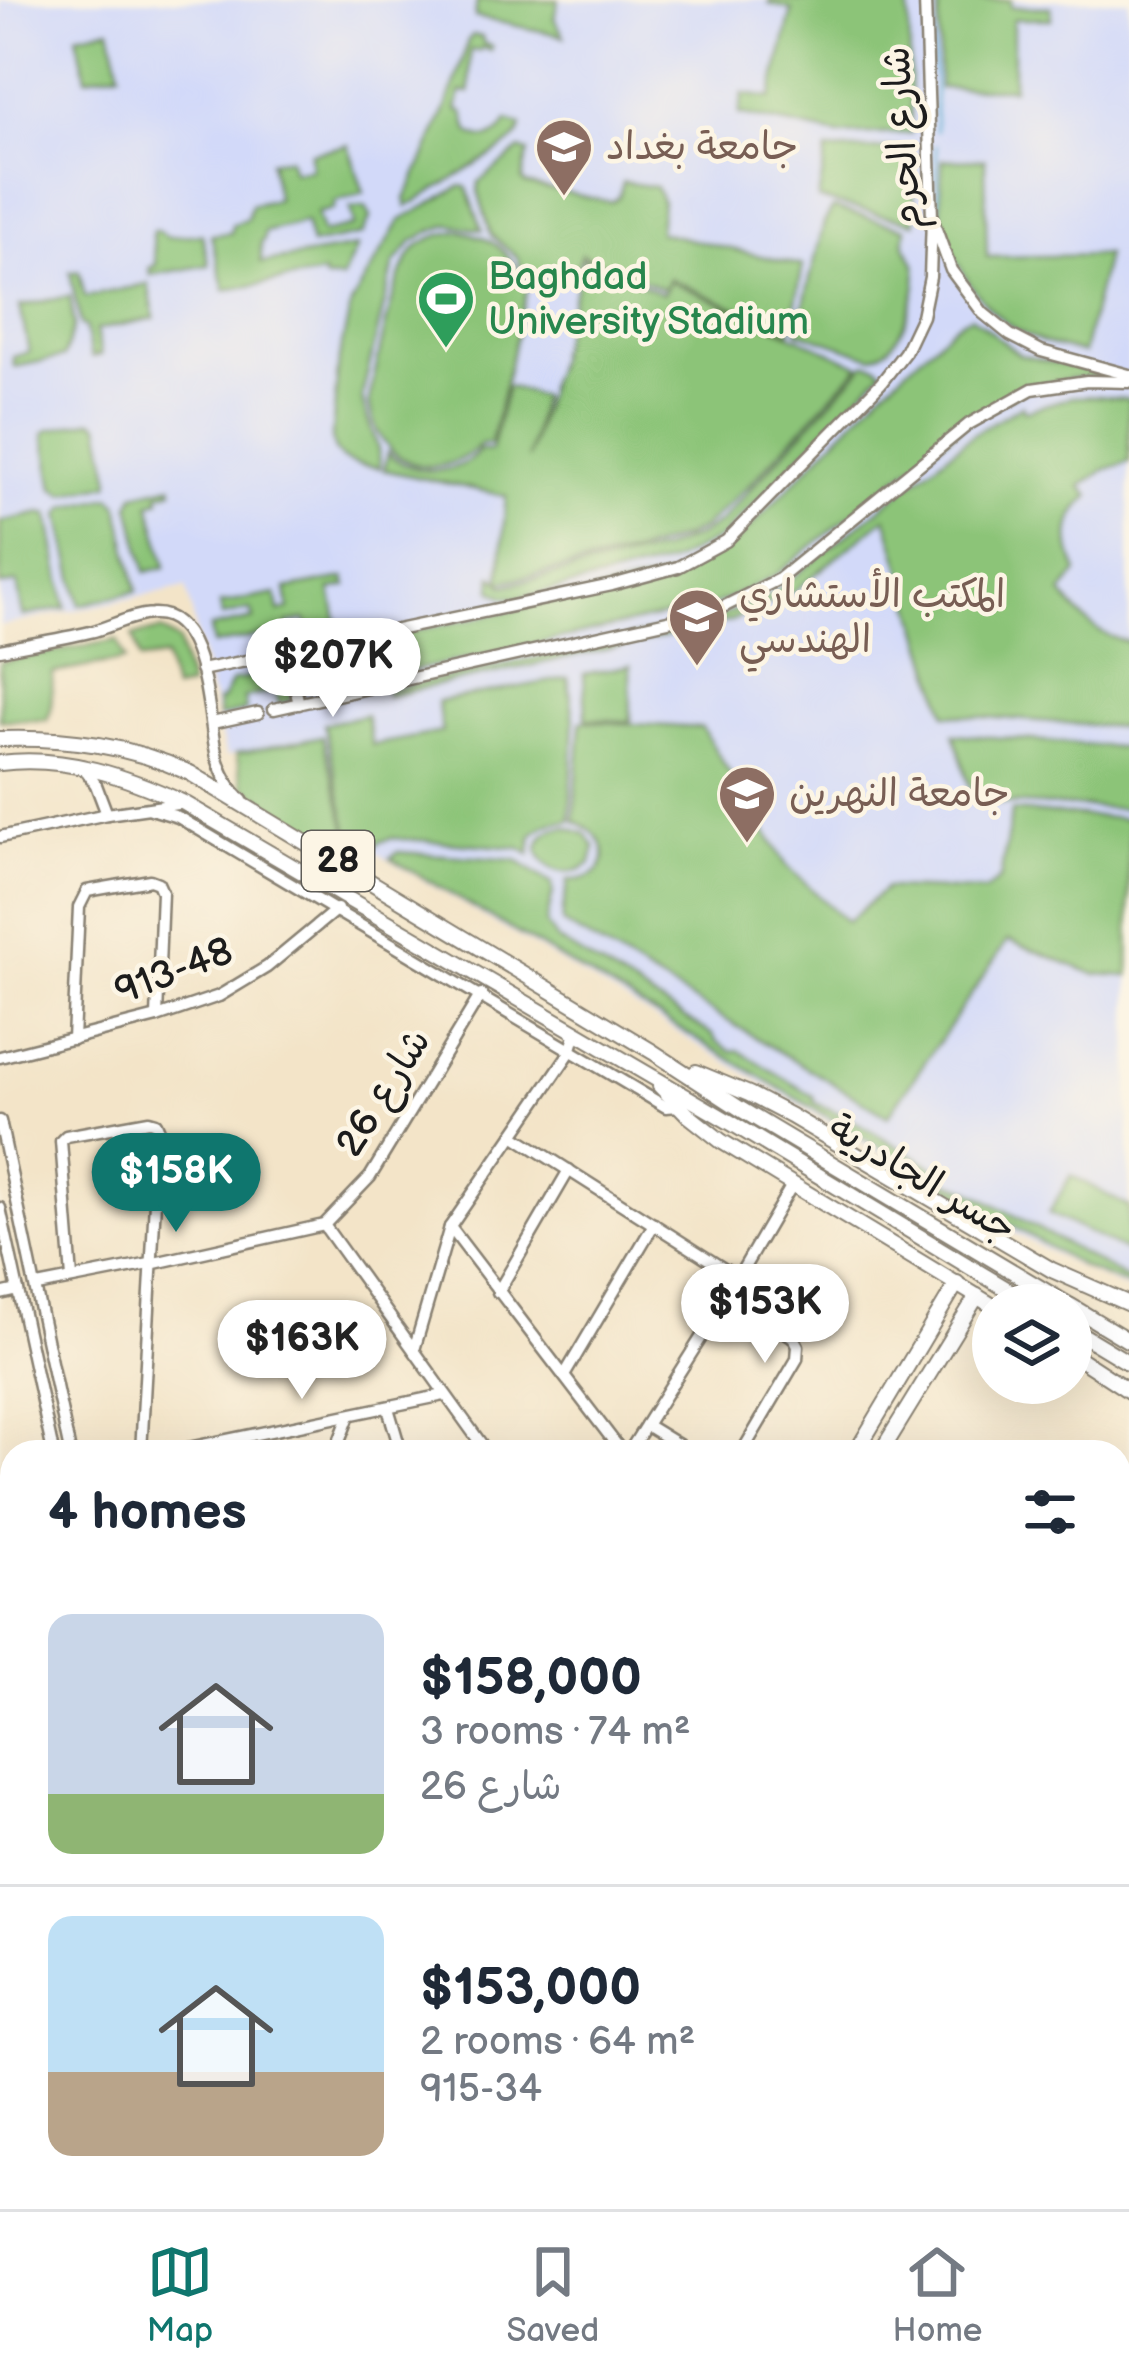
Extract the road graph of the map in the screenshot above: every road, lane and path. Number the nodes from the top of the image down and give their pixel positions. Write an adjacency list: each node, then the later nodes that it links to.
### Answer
1 (925, 0): 2 (street, شارع الحرم)
2 (932, 218): 3 (street, شارع الحرم); 4 (street)
3 (1129, 379): 8 (street)
4 (370, 635): 5 (street); 8 (street)
5 (310, 648)
6 (0, 650): 7 (street)
7 (201, 670): 9 (street); 12 (street)
8 (381, 685): 9 (street)
9 (299, 704): 10 (street)
10 (274, 709)
11 (258, 712): 12 (street)
12 (212, 723): 19 (street)
13 (0, 739): 19 (main road, 28)
14 (0, 763): 15 (main road, 28)
15 (83, 766): 16 (main road, 28); 18 (street)
16 (184, 803): 17 (street); 21 (main road, 28)
17 (152, 809): 18 (street); 22 (street)
18 (107, 814): 20 (street)
19 (258, 814): 29 (main road, 28)
20 (0, 837)
21 (349, 899): 22 (street, 913-48); 23 (main road, 28)
22 (335, 911): 24 (street); 25 (street, 913-48)
23 (488, 981): 24 (street, شارع 26); 26 (main road, 28)
24 (479, 997): 28 (street); 40 (street, شارع 26)
25 (157, 1017): 27 (street, 913-48); 27 (street)
26 (576, 1033): 28 (street); 31 (main road, 28)
27 (73, 1040): 30 (street, 913-48)
28 (570, 1052): 32 (street); 35 (street)
29 (653, 1052): 33 (main road); 55 (main road)
30 (0, 1058)
31 (643, 1071): 32 (main road); 33 (main road)
32 (679, 1106): 37 (main road)
33 (737, 1117): 46 (main road, جسر الجادرية); 47 (main road, جسر الجادرية)
34 (0, 1121): 48 (street)
35 (513, 1135): 36 (street); 41 (street)
36 (569, 1170): 39 (street); 50 (street)
37 (792, 1185): 44 (street); 45 (main road)
38 (0, 1208): 49 (street)
39 (653, 1224): 44 (street); 62 (street)
40 (324, 1225): 42 (street); 59 (street)
41 (450, 1227): 50 (street); 59 (street)
42 (150, 1264): 43 (street); 43 (street); 70 (street)
43 (72, 1278): 48 (street)
44 (738, 1278): 53 (street)
45 (957, 1283): 51 (main road); 79 (main road)
46 (1000, 1284)
47 (1031, 1284)
48 (37, 1286): 69 (street)
49 (18, 1290): 52 (street); 68 (street)
50 (499, 1292): 62 (street)
51 (972, 1293)
52 (0, 1294)
53 (728, 1295): 67 (street); 78 (street)
54 (972, 1304): 80 (main road)
55 (1129, 1304)
56 (1092, 1319): 58 (main road, جسر الجادرية)
57 (1092, 1341): 60 (main road)
58 (1129, 1341)
59 (414, 1349): 64 (street)
60 (1129, 1363)
61 (1092, 1367): 63 (main road)
62 (563, 1376): 75 (street)
63 (1129, 1391)
64 (445, 1395): 65 (street); 74 (street)
65 (388, 1408): 66 (street); 73 (street)
66 (349, 1416): 71 (street); 72 (street)
67 (646, 1424): 76 (street); 77 (street)
68 (49, 1440)
69 (68, 1440)
70 (142, 1440)
71 (229, 1440)
72 (340, 1440)
73 (397, 1440)
74 (478, 1440)
75 (615, 1440)
76 (634, 1440)
77 (671, 1440)
78 (749, 1440)
79 (863, 1440)
80 (888, 1440)

